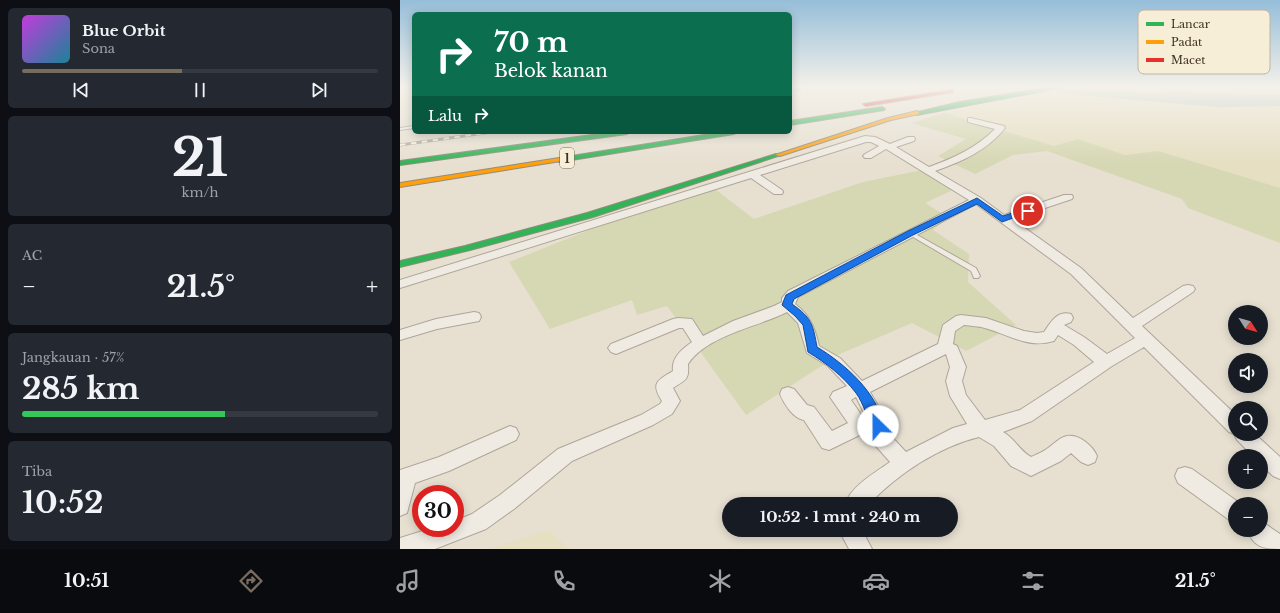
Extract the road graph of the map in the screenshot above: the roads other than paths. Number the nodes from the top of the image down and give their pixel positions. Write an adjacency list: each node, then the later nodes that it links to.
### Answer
1 (813, 113): 5 (highway)
2 (834, 113): 6 (highway)
3 (856, 113): 8 (highway)
4 (920, 113): 30 (highway)
5 (792, 116)
6 (792, 120)
7 (971, 120): 21 (street)
8 (792, 123)
9 (412, 127): 10 (lane)
10 (400, 129)
11 (613, 134): 19 (highway)
12 (670, 134): 20 (highway, 1)
13 (702, 134): 24 (highway, 1)
14 (721, 134): 24 (highway, 1)
15 (638, 136): 22 (highway, 1)
16 (911, 139): 17 (street)
17 (887, 146): 18 (street); 21 (street); 23 (street)
18 (868, 156)
19 (400, 163)
20 (473, 164)
21 (929, 170): 27 (street)
22 (400, 172)
23 (752, 174): 25 (street); 32 (street)
24 (400, 183)
25 (778, 192)
26 (1068, 198): 28 (street)
27 (977, 200): 28 (street); 29 (street)
28 (1002, 219): 36 (street)
29 (910, 233): 31 (lane); 34 (street)
30 (400, 264)
31 (976, 276)
32 (400, 284)
33 (1188, 289): 36 (street)
34 (786, 305): 39 (street); 43 (street)
35 (474, 317): 37 (street)
36 (1133, 325): 38 (street)
37 (400, 335)
38 (1146, 338): 42 (street); 45 (street)
39 (700, 343): 41 (street); 60 (street)
40 (945, 347): 42 (street); 43 (street); 46 (street)
41 (616, 348)
42 (1106, 362): 46 (street)
43 (860, 389): 44 (street); 50 (street)
44 (788, 394)
45 (1228, 419)
46 (981, 429): 49 (street); 50 (street)
47 (510, 434): 53 (street)
48 (1251, 441): 51 (street)
49 (1088, 456)
50 (904, 463): 54 (street)
51 (1280, 470)
52 (1185, 476): 56 (street)
53 (403, 478): 55 (street)
54 (862, 497)
55 (400, 506)
56 (1228, 507)
57 (854, 537): 61 (street)
58 (1267, 537): 59 (street)
59 (1280, 548)
60 (400, 549)
61 (861, 549)

